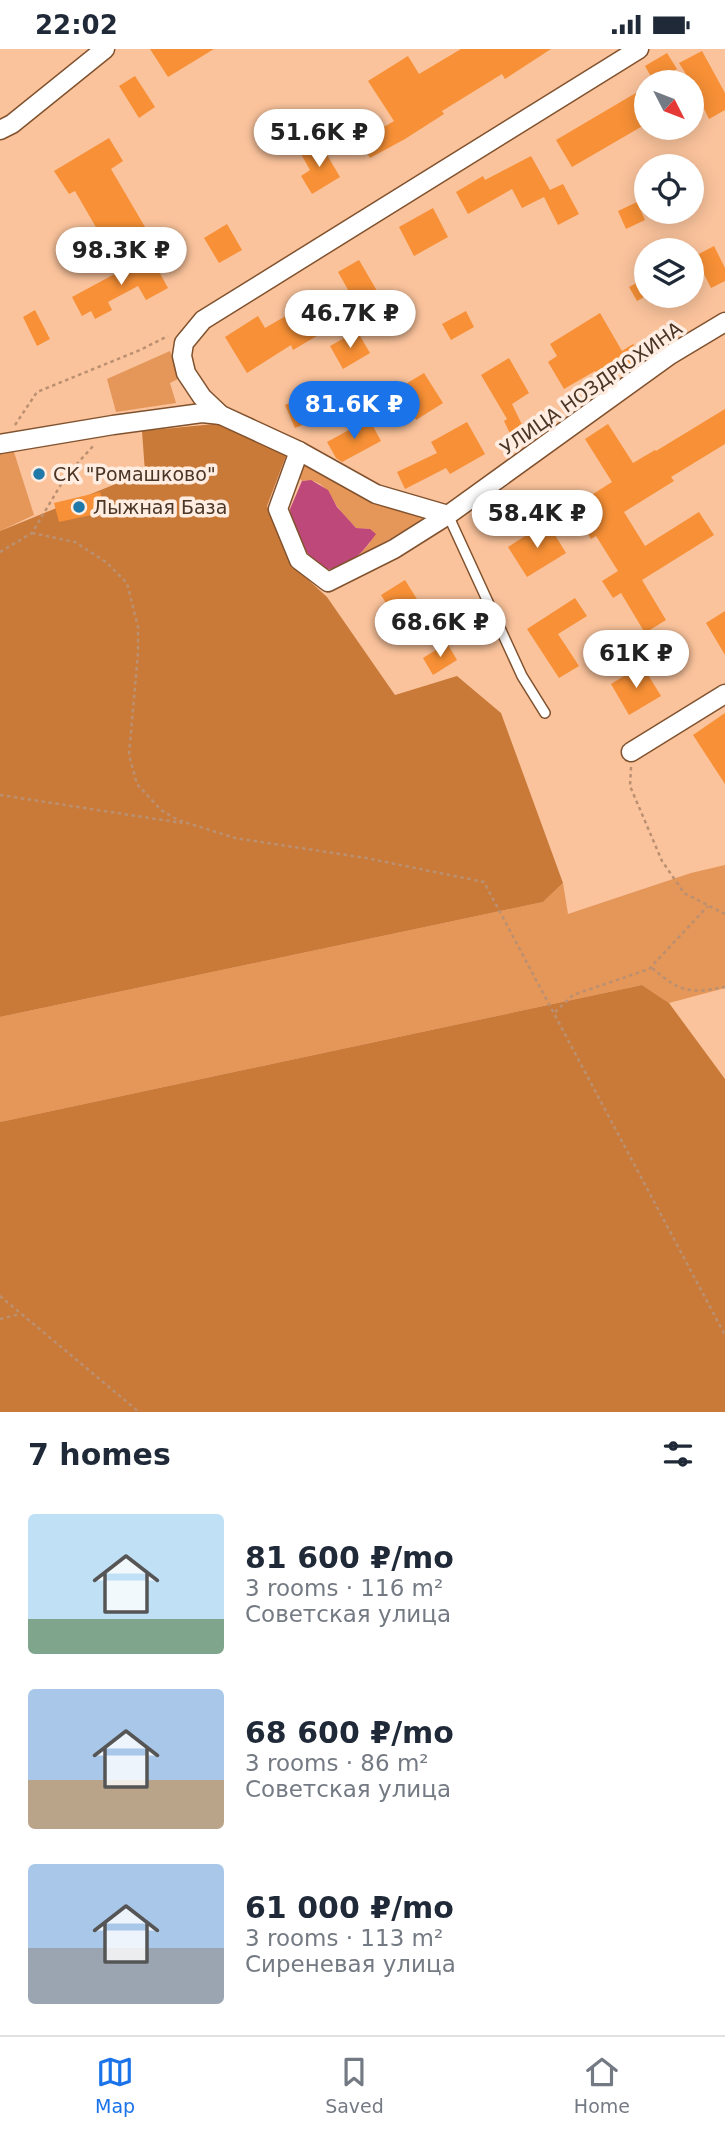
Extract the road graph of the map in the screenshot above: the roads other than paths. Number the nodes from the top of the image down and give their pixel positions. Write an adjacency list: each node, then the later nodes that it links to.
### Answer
1 (105, 49): 3 (street)
2 (639, 49): 5 (street)
3 (4, 124)
4 (725, 322): 8 (street, УЛИЦА НОЗДРЮХИНА)
5 (221, 415): 6 (street); 7 (street)
6 (1, 444)
7 (299, 451): 8 (street); 8 (street, УЛИЦА НОЗДРЮХИНА)
8 (448, 515): 10 (lane)
9 (725, 694): 11 (street)
10 (545, 713)
11 (631, 752)

